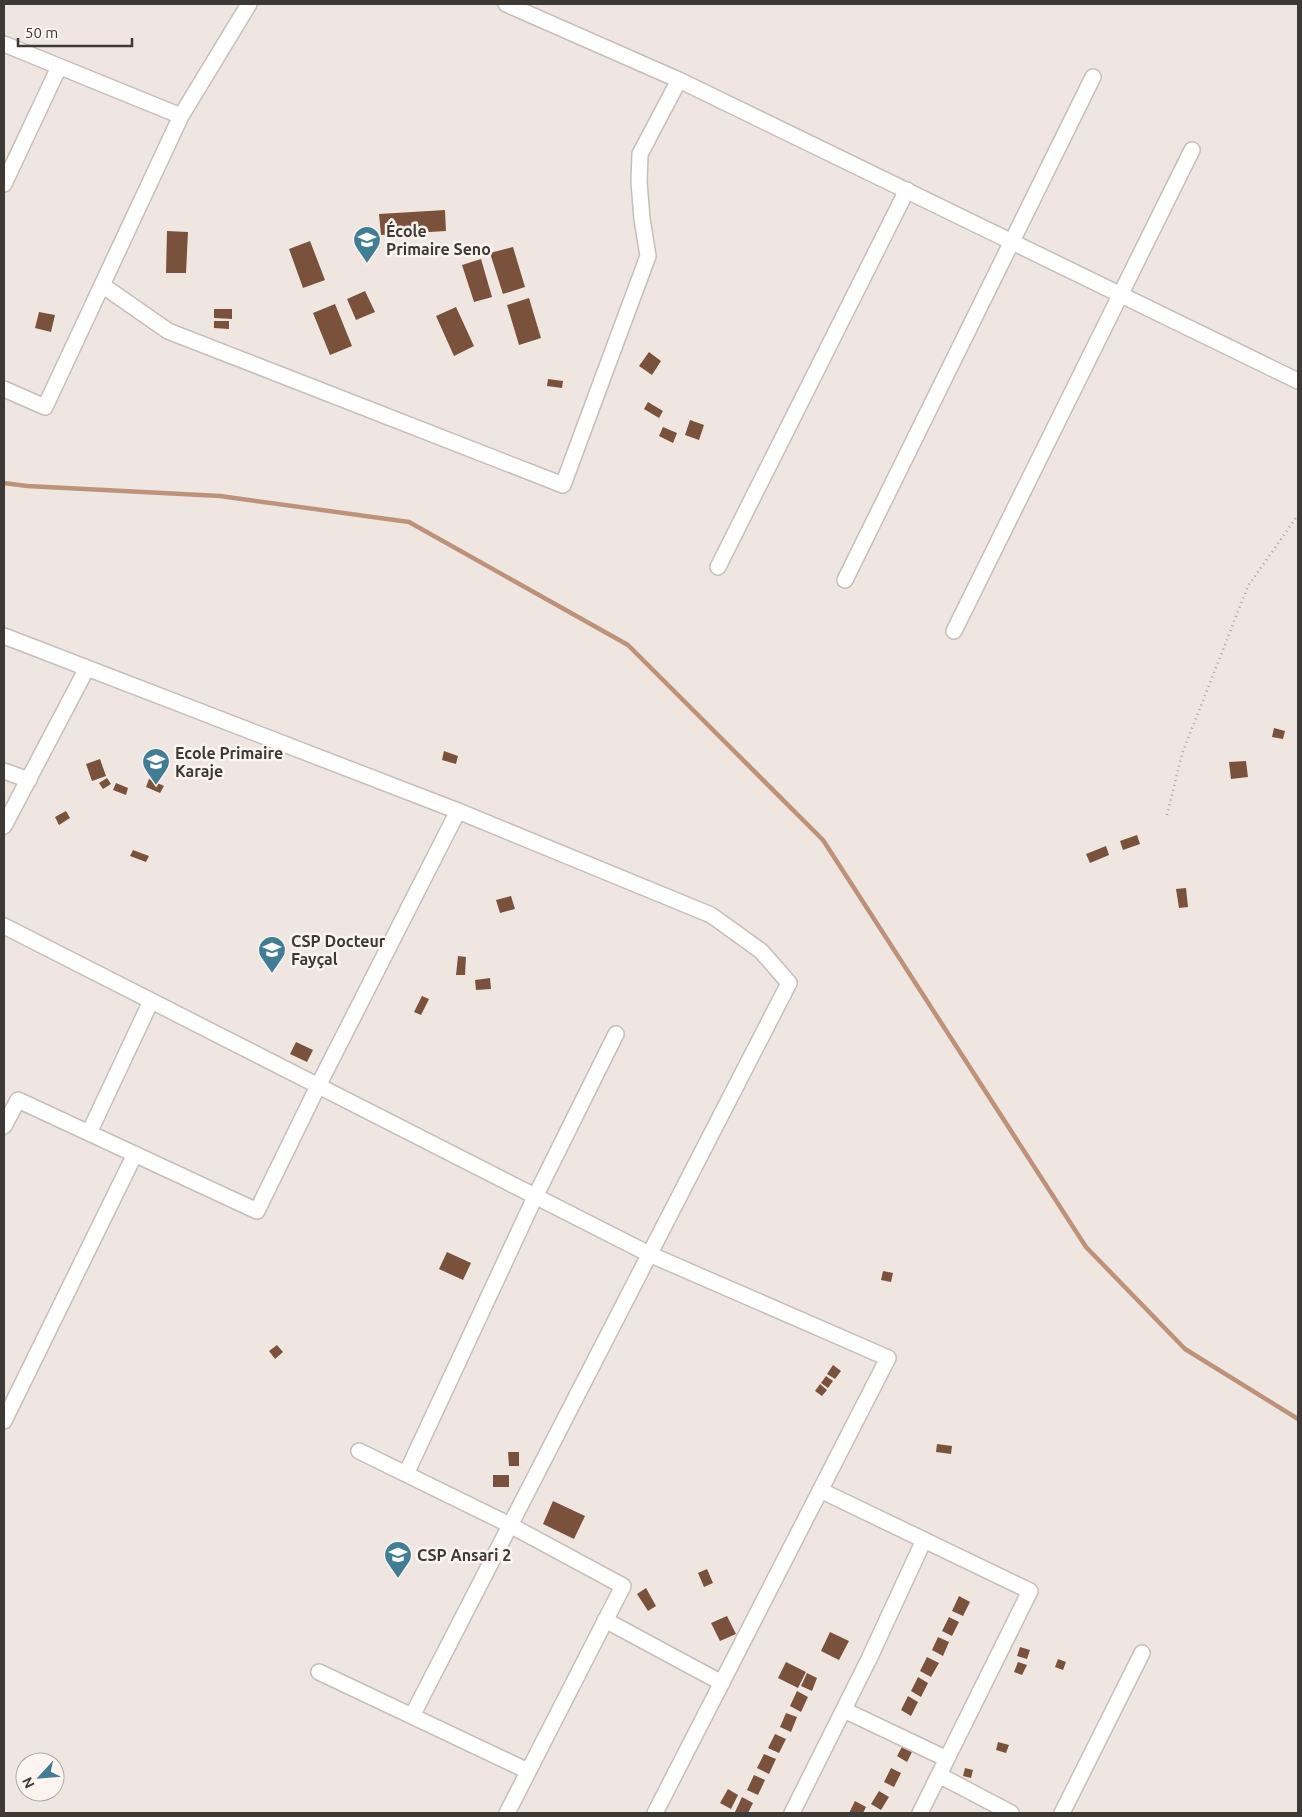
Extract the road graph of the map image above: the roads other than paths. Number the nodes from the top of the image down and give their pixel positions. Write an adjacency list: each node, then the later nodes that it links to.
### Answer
1 (248, 4): 7 (street)
2 (506, 4): 6 (street)
3 (4, 44): 4 (street)
4 (59, 67): 7 (street); 9 (street)
5 (1093, 77): 11 (street)
6 (679, 80): 10 (street); 12 (street)
7 (181, 116): 12 (street)
8 (1192, 150): 13 (street)
9 (4, 184)
10 (906, 190): 11 (street); 16 (street)
11 (1012, 241): 13 (street); 17 (street)
12 (102, 285): 15 (street)
13 (1120, 294): 14 (street); 18 (street)
14 (1298, 380)
15 (4, 389)
16 (718, 567)
17 (845, 580)
18 (954, 631)
19 (4, 636): 20 (street)
20 (87, 668): 22 (street); 23 (street)
21 (4, 771): 22 (street)
22 (29, 780): 24 (street)
23 (458, 811): 28 (street); 33 (street)
24 (4, 826)
25 (4, 926): 26 (street)
26 (152, 1001): 28 (street); 30 (street)
27 (616, 1034): 32 (street)
28 (318, 1086): 31 (street); 32 (street)
29 (4, 1126): 30 (street)
30 (89, 1133): 31 (street)
31 (135, 1154): 34 (street)
32 (535, 1197): 33 (street); 36 (street)
33 (649, 1254): 37 (street); 38 (street)
34 (4, 1421)
35 (359, 1450): 36 (street)
36 (406, 1474): 38 (street)
37 (820, 1490): 39 (street); 43 (street)
38 (510, 1525): 40 (street); 45 (street)
39 (924, 1540): 44 (street); 46 (street)
40 (605, 1620): 43 (street); 47 (street)
41 (1142, 1654): 54 (street)
42 (319, 1672): 45 (street)
43 (722, 1683): 50 (street)
44 (844, 1710): 46 (street); 51 (street)
45 (412, 1716): 47 (street)
46 (947, 1759): 48 (street)
47 (528, 1771): 49 (street)
48 (939, 1775): 52 (street); 53 (street)
49 (507, 1813)
50 (655, 1813)
51 (792, 1813)
52 (920, 1813)
53 (1011, 1813)
54 (1062, 1813)

